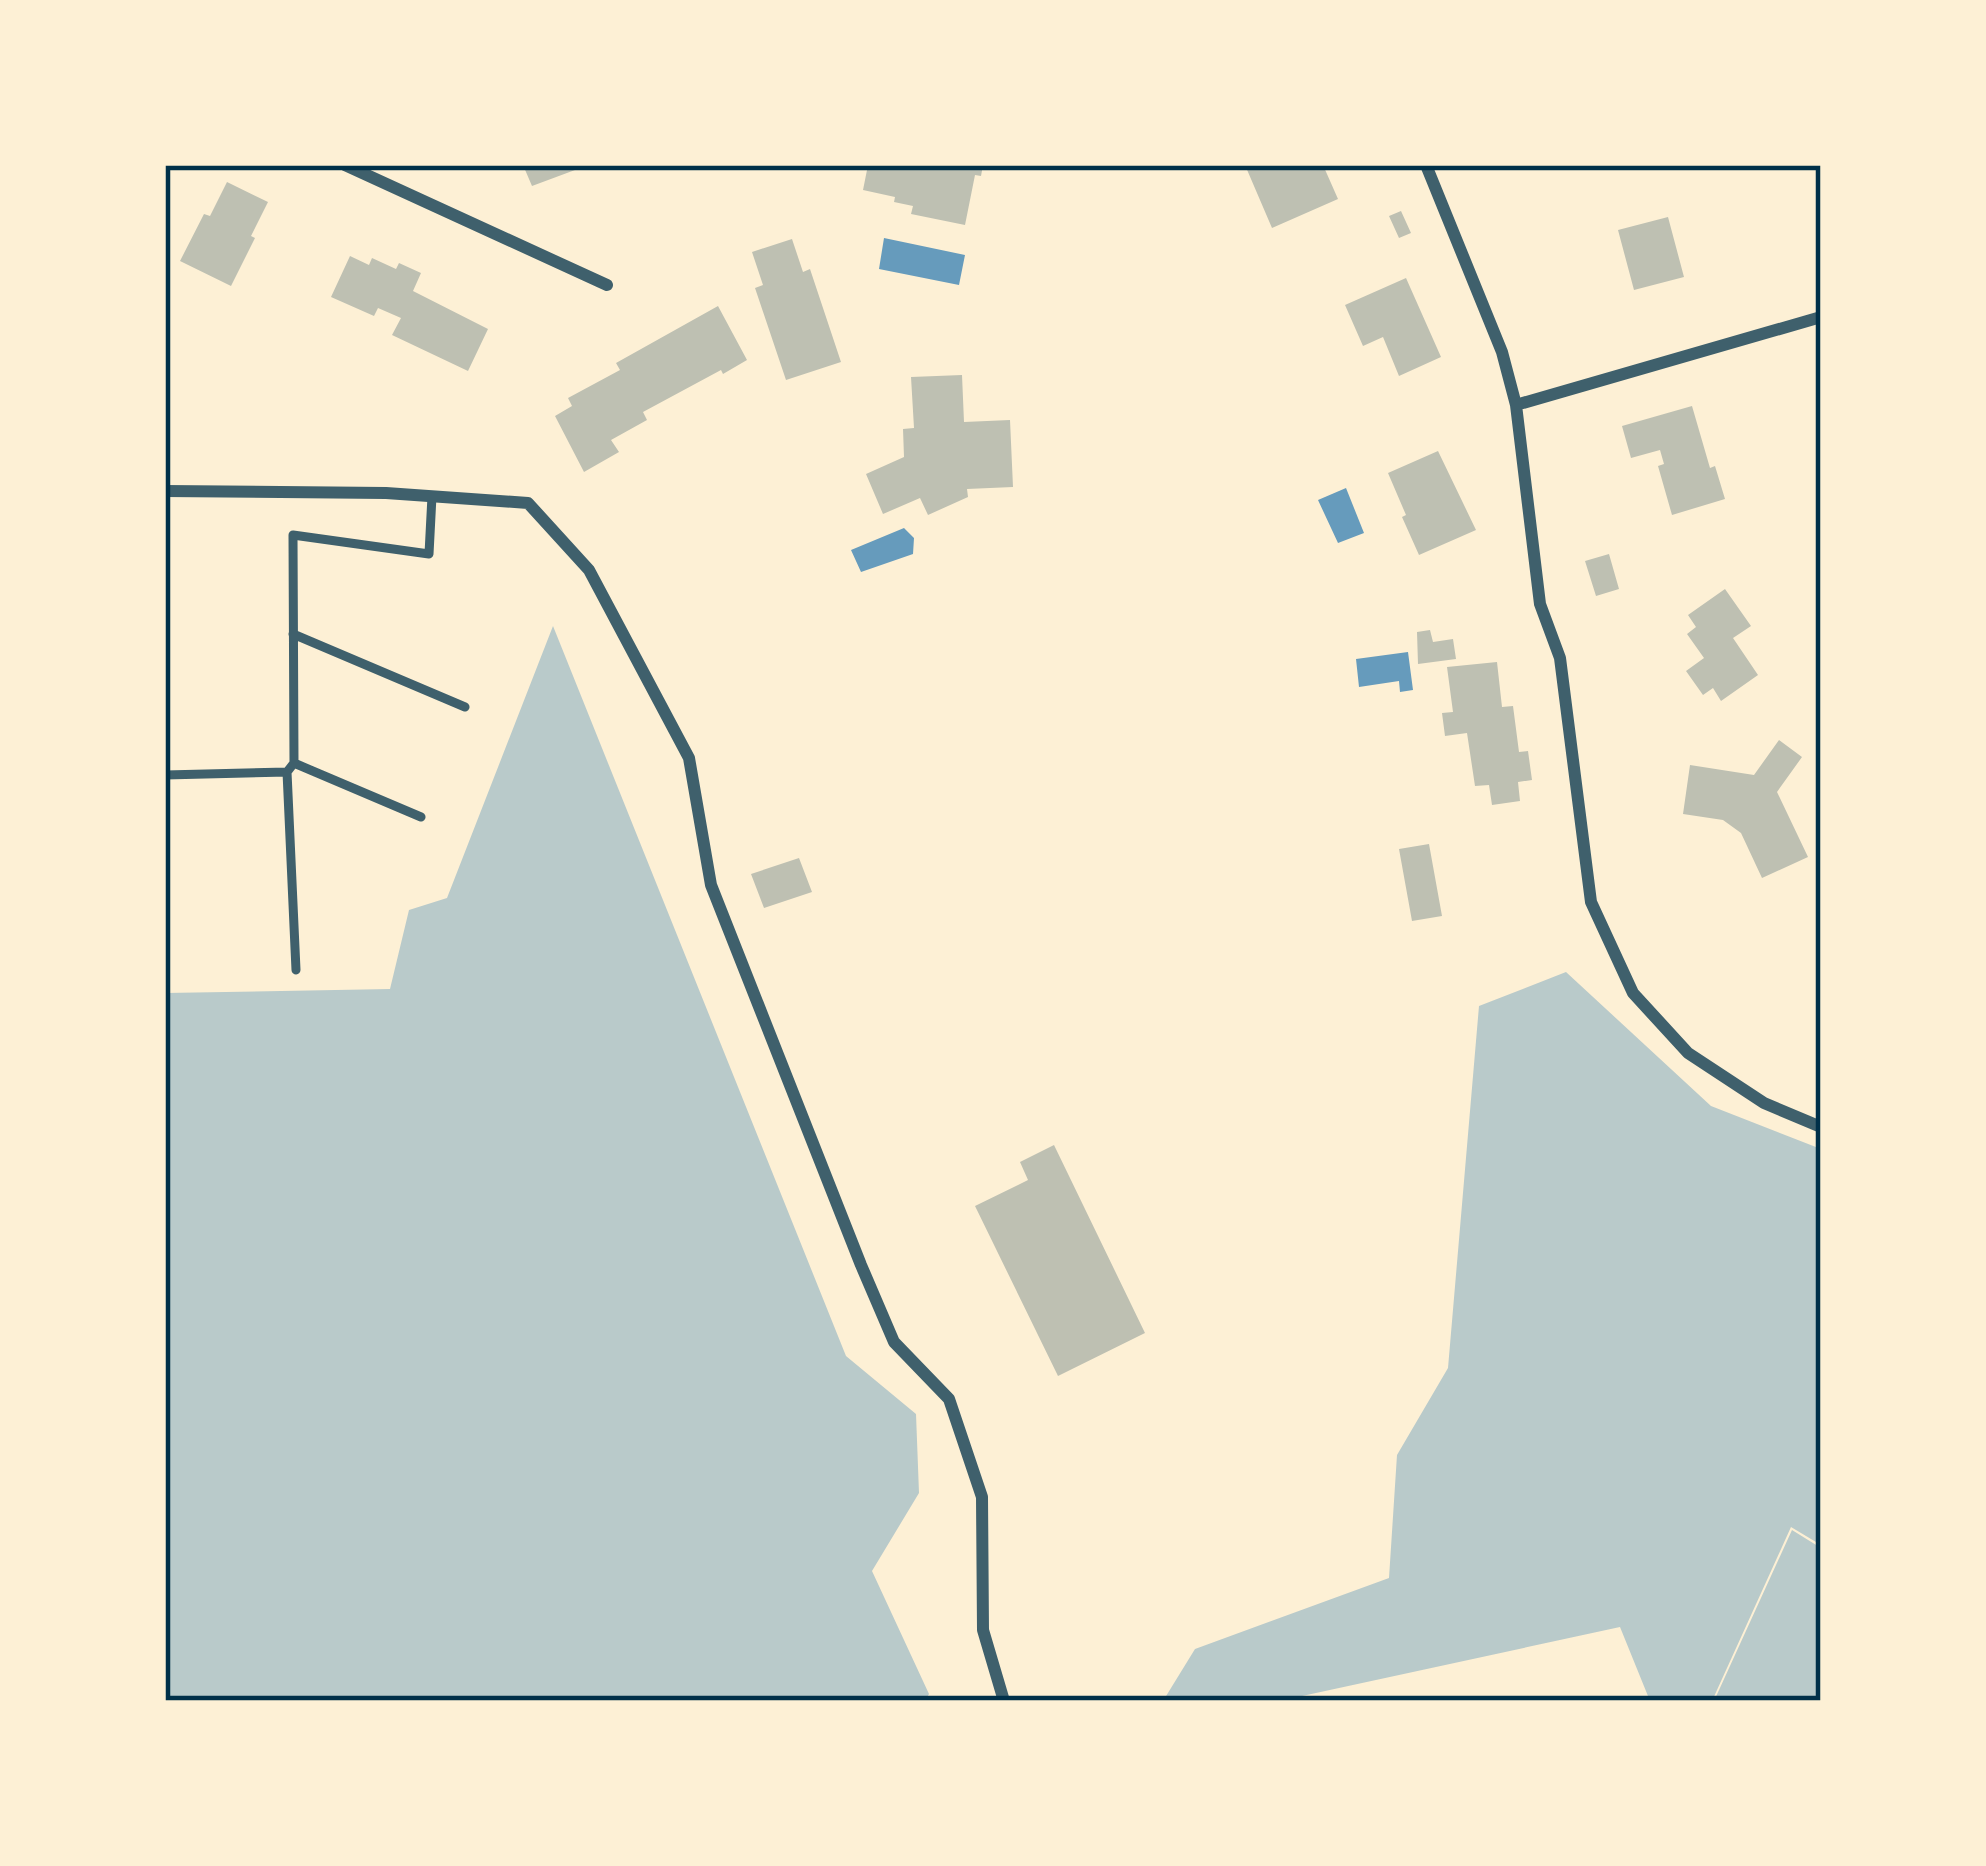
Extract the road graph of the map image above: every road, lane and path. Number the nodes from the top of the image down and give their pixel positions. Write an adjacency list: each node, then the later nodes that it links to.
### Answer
1 (345, 165): 3 (street)
2 (1426, 165): 5 (street)
3 (607, 285)
4 (1821, 317): 5 (street)
5 (1516, 405): 14 (street)
6 (165, 491): 7 (street)
7 (432, 496): 8 (lane); 15 (street)
8 (293, 634): 9 (lane); 10 (lane)
9 (464, 707)
10 (290, 768): 11 (lane); 12 (lane); 13 (lane)
11 (165, 775)
12 (421, 817)
13 (296, 970)
14 (1821, 1126)
15 (1004, 1701)

